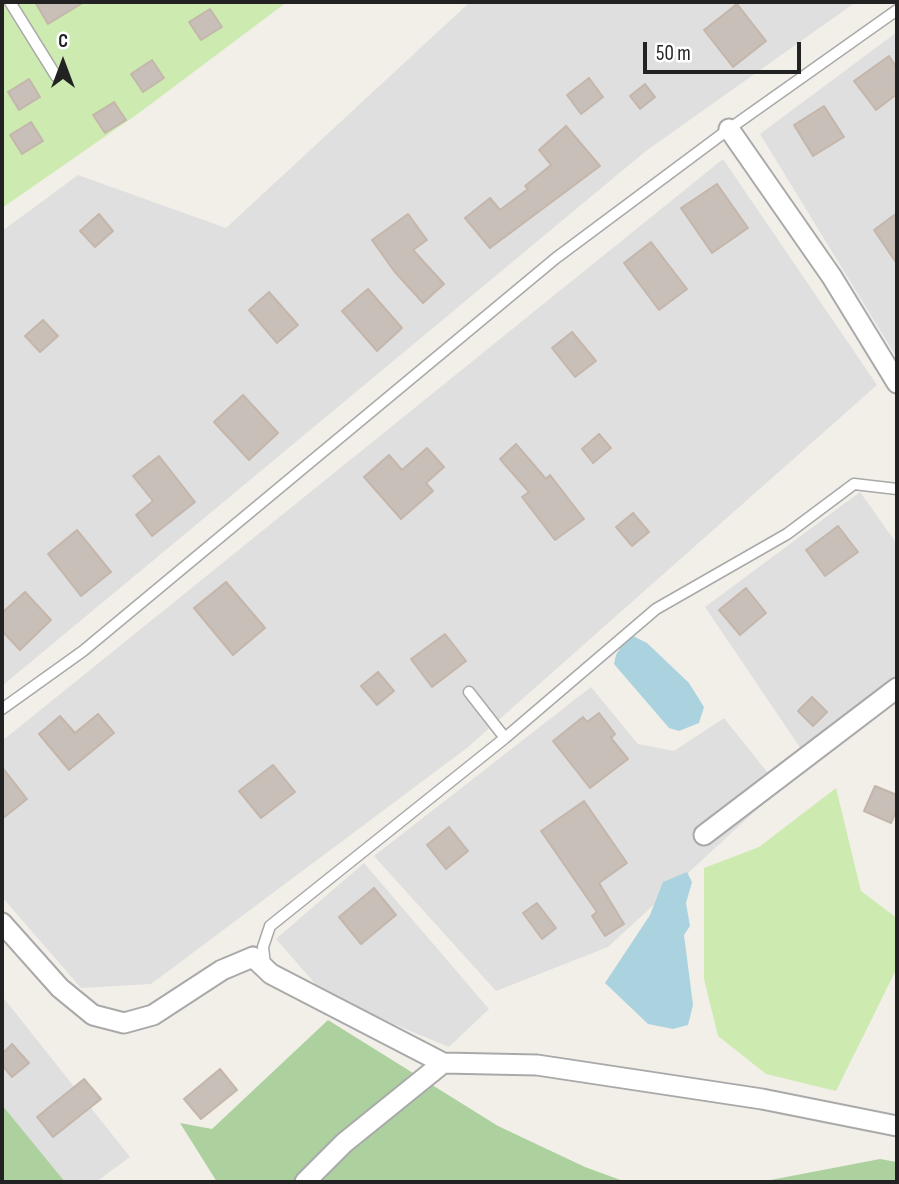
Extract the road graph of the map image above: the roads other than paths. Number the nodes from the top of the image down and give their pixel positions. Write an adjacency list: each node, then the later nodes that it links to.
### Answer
1 (10, 2): 3 (lane)
2 (897, 10): 4 (lane)
3 (56, 76)
4 (729, 129): 5 (street); 9 (lane)
5 (897, 383)
6 (897, 489): 10 (lane)
7 (897, 688): 11 (street)
8 (468, 692): 10 (lane)
9 (2, 709)
10 (505, 738): 13 (lane)
11 (704, 835)
12 (2, 923): 13 (street)
13 (271, 974): 14 (street)
14 (443, 1063): 15 (street); 16 (street)
15 (897, 1126)
16 (305, 1182)

